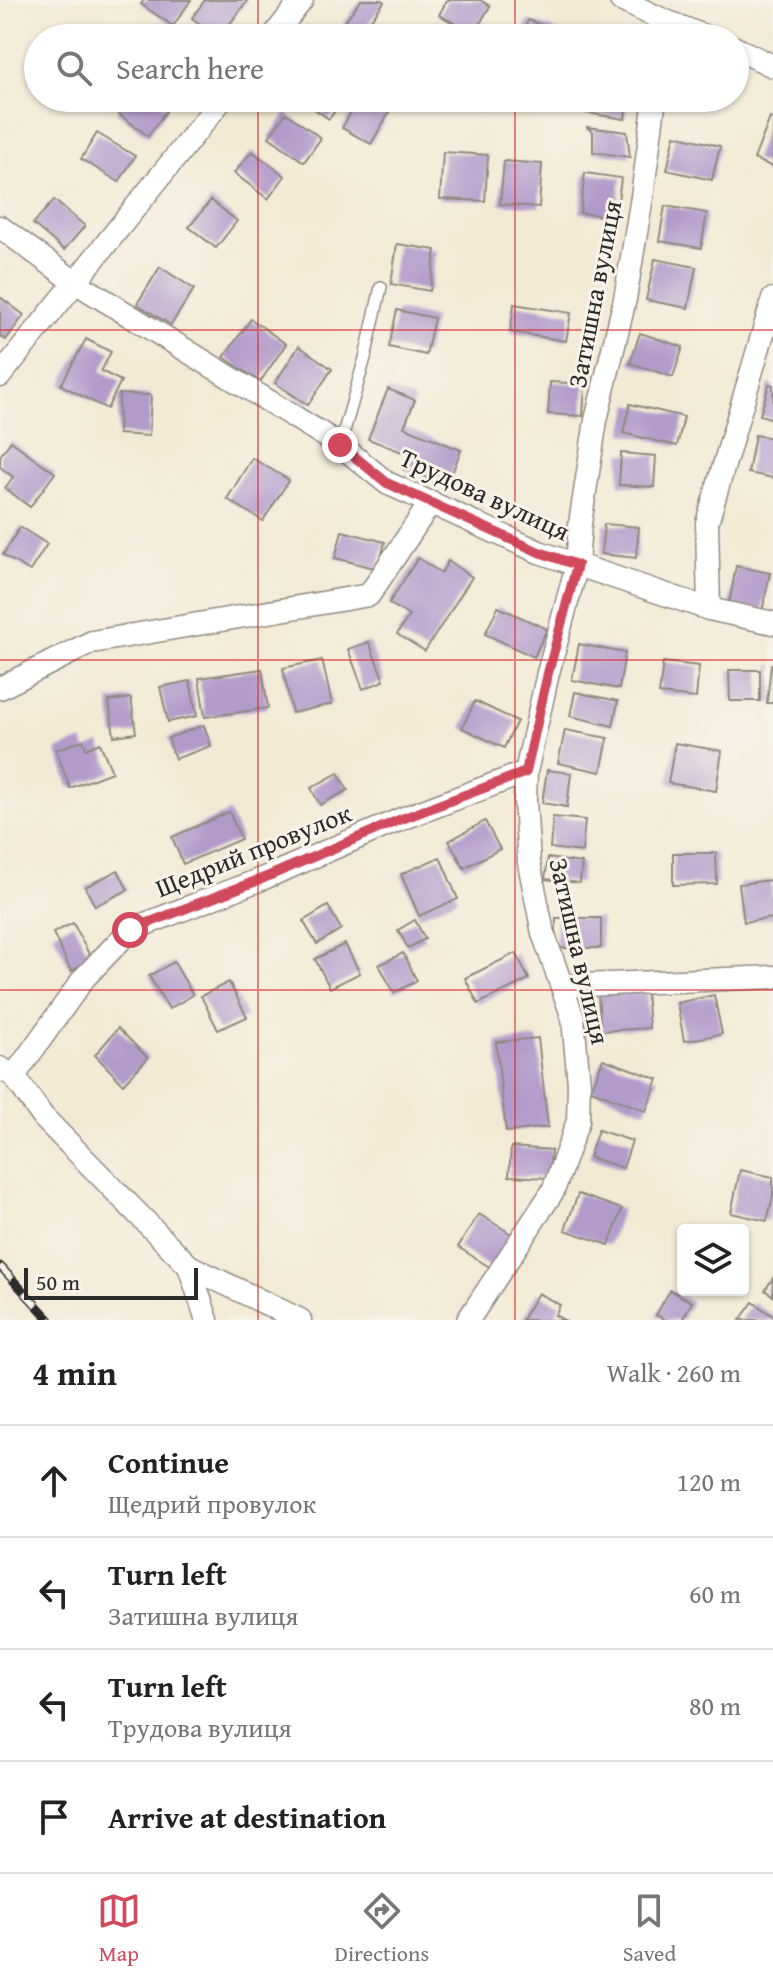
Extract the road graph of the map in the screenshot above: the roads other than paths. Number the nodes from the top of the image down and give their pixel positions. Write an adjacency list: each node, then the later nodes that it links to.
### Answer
1 (302, 0): 3 (street)
2 (621, 0): 4 (street)
3 (283, 24)
4 (654, 24)
5 (749, 55): 6 (street)
6 (773, 66)
7 (212, 112): 10 (street)
8 (653, 112): 16 (street, Затишна вулиця)
9 (0, 227): 10 (street, Трудова вулиця)
10 (75, 282): 13 (street); 14 (street, Трудова вулиця)
11 (381, 287): 14 (lane)
12 (773, 299): 17 (street)
13 (0, 376)
14 (340, 445): 15 (street, Трудова вулиця)
15 (431, 502): 16 (street, Трудова вулиця); 19 (street)
16 (577, 565): 17 (street, Трудова вулиця); 20 (street, Затишна вулиця)
17 (709, 609): 18 (street, Трудова вулиця)
18 (773, 623)
19 (0, 688)
20 (526, 772): 22 (street, Затишна вулиця); 23 (street, Щедрий провулок)
21 (773, 977): 22 (street)
22 (562, 986): 27 (street, Затишна вулиця)
23 (7, 1072): 24 (street)
24 (189, 1266): 25 (street); 26 (street)
25 (207, 1320)
26 (300, 1320)
27 (468, 1320)

